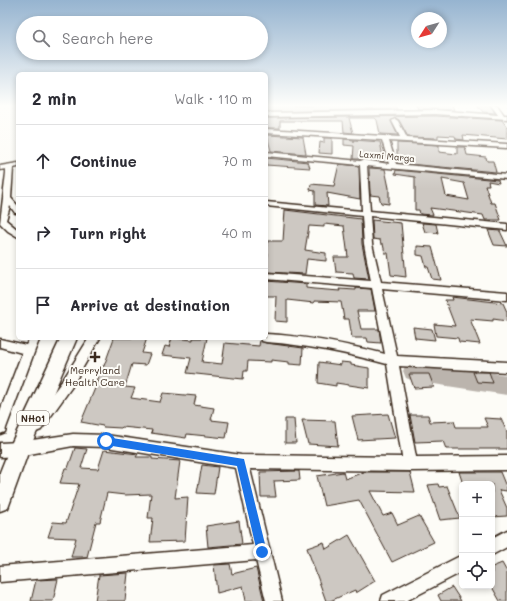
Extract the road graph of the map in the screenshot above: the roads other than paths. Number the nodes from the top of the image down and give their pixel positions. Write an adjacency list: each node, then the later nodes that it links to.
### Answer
1 (296, 133): 3 (street)
2 (401, 133): 4 (street)
3 (385, 139): 4 (street); 11 (street)
4 (404, 139): 5 (street)
5 (430, 141): 6 (street); 7 (street)
6 (507, 142)
7 (507, 146)
8 (268, 154): 9 (street, Laxmi Marga)
9 (363, 162): 11 (street, Laxmi Marga); 21 (street)
10 (16, 165): 12 (street)
11 (393, 165): 14 (street, Laxmi Marga)
12 (9, 166): 13 (street); 16 (street)
13 (0, 168)
14 (507, 177)
15 (16, 178): 16 (street)
16 (10, 183): 17 (street); 18 (street)
17 (16, 192)
18 (9, 200): 20 (street); 22 (street)
19 (268, 204): 21 (street)
20 (16, 209)
21 (366, 213): 23 (street); 26 (street)
22 (1, 220): 24 (street)
23 (507, 227)
24 (16, 233)
25 (268, 276): 26 (street)
26 (376, 286): 27 (street); 34 (street)
27 (507, 296)
28 (268, 338): 34 (street)
29 (34, 340): 33 (street)
30 (68, 340): 37 (highway, NH01)
31 (94, 340): 37 (street)
32 (0, 342): 33 (street)
33 (29, 350): 36 (street)
34 (392, 361): 35 (street); 41 (street)
35 (507, 367)
36 (0, 428)
37 (19, 449): 38 (street); 39 (street); 42 (highway, NH01)
38 (0, 450)
39 (241, 462): 41 (street); 45 (street)
40 (507, 463): 41 (street)
41 (410, 464)
42 (0, 500)
43 (507, 538): 44 (street)
44 (495, 545)
45 (262, 552): 47 (street); 48 (street)
46 (459, 565): 49 (street)
47 (0, 574)
48 (274, 601)
49 (389, 601)

